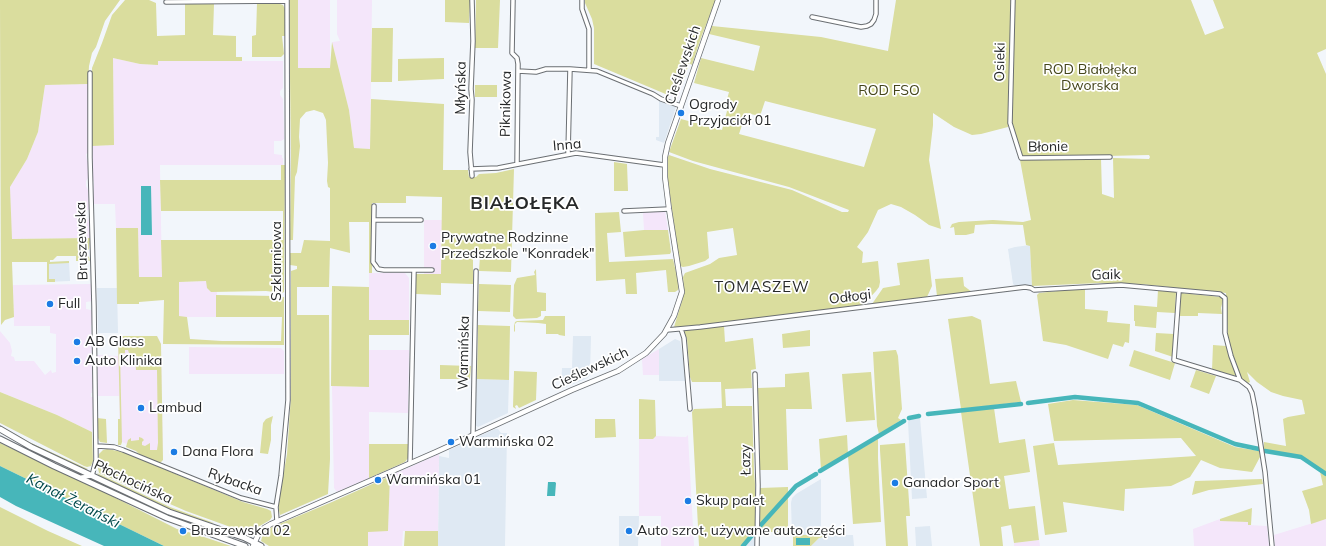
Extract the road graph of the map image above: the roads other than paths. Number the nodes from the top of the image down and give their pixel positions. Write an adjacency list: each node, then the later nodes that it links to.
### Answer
1 (287, 0): 8 (street); 46 (street, Szklarniowa)
2 (472, 0): 20 (street, Młyńska)
3 (513, 0): 12 (street, Piknikowa)
4 (582, 0): 11 (street)
5 (718, 0): 14 (street, Cieślewskich)
6 (876, 0): 9 (street)
7 (1013, 0): 15 (street, Osieki)
8 (166, 2)
9 (812, 17)
10 (570, 69): 11 (street); 12 (street); 16 (street)
11 (589, 70): 14 (street)
12 (518, 71): 18 (street, Piknikowa)
13 (90, 74): 40 (street, Bruszewska)
14 (680, 106): 19 (street, Cieślewskich)
15 (1010, 125): 17 (street, Błonie)
16 (568, 154): 18 (street, Inna); 19 (street, Inna)
17 (1110, 157)
18 (516, 164): 20 (street, Inna)
19 (664, 165): 23 (street, Cieślewskich)
20 (471, 169): 21 (street, Młyńska)
21 (472, 176)
22 (374, 206): 25 (street)
23 (668, 209): 24 (street); 33 (street, Cieślewskich)
24 (624, 211)
25 (374, 220): 26 (street); 27 (street)
26 (421, 220)
27 (414, 270): 28 (street); 41 (street)
28 (432, 270)
29 (476, 271): 38 (street, Warmińska)
30 (1034, 290): 31 (street, Gaik); 32 (street, Odłogi)
31 (1178, 291): 35 (street, Gaik); 35 (street)
32 (680, 329): 33 (street, Odłogi); 36 (street)
33 (667, 330): 38 (street, Cieślewskich)
34 (755, 374): 51 (street, Łazy)
35 (1240, 380): 52 (street)
36 (690, 409)
37 (0, 429): 43 (main road, Płochocińska)
38 (473, 435): 41 (street, Cieślewskich)
39 (0, 439): 45 (main road, Płochocińska)
40 (96, 446): 42 (street, Bruszewska); 46 (street, Rybacka)
41 (410, 463): 47 (street, Cieślewskich)
42 (95, 468): 43 (street); 44 (street, Bruszewska)
43 (82, 471): 44 (main road, Płochocińska)
44 (92, 476): 45 (street); 48 (main road, Płochocińska)
45 (79, 477): 49 (main road, Płochocińska)
46 (276, 507): 47 (street, Szklarniowa)
47 (277, 521): 48 (street, Cieślewskich)
48 (254, 544): 50 (main road, Płochocińska)
49 (245, 546)
50 (261, 546)
51 (757, 546)
52 (1272, 546)

